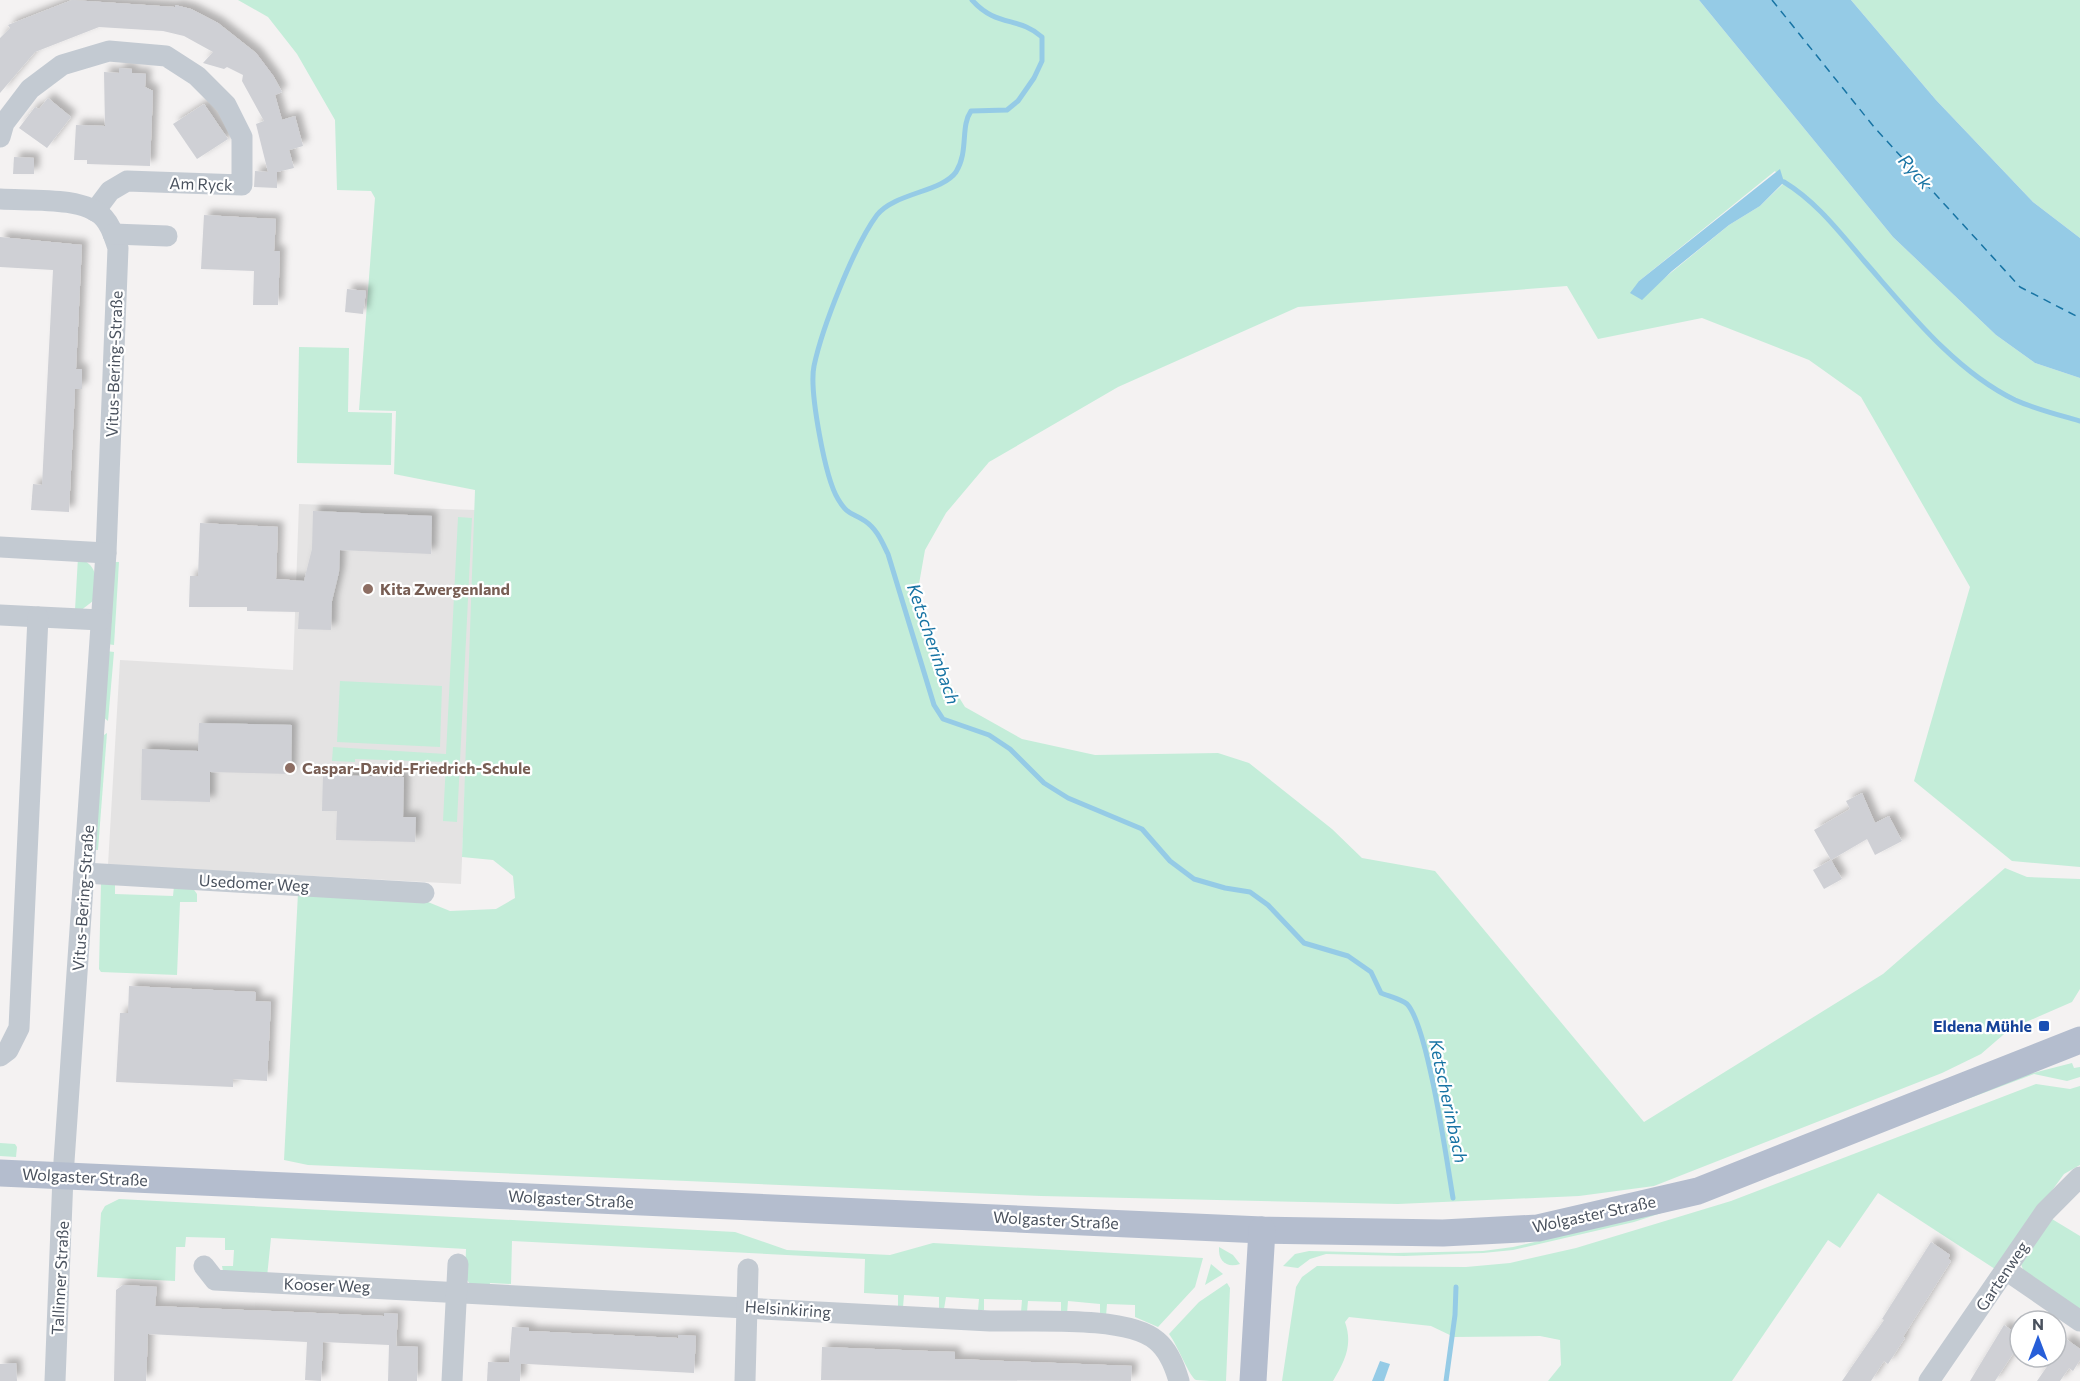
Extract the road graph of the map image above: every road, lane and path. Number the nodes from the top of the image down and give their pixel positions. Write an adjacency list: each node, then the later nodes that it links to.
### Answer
1 (0, 137): 3 (street, Am Ryck)
2 (0, 199): 3 (street)
3 (95, 211): 4 (street, Vitus-Bering-Straße)
4 (113, 234): 5 (street); 7 (street, Vitus-Bering-Straße)
5 (167, 236)
6 (0, 548): 7 (street)
7 (106, 553): 10 (street, Vitus-Bering-Straße)
8 (0, 615): 9 (street)
9 (38, 617): 10 (street); 14 (street)
10 (101, 620): 11 (street, Vitus-Bering-Straße)
11 (84, 873): 12 (street, Usedomer Weg); 16 (street, Vitus-Bering-Straße)
12 (424, 893)
13 (2080, 1040): 18 (main road, Wolgaster Straße)
14 (0, 1056)
15 (0, 1173): 16 (main road, Wolgaster Straße)
16 (63, 1176): 18 (main road, Wolgaster Straße); 26 (street, Tallinner Straße)
17 (2080, 1177): 22 (street, Gartenweg)
18 (1262, 1230): 30 (main road)
19 (458, 1264): 23 (street)
20 (204, 1266): 23 (street, Kooser Weg)
21 (748, 1269): 24 (street)
22 (2006, 1270): 25 (street); 31 (street, Gartenweg)
23 (457, 1293): 24 (street, Helsinkiring); 27 (street)
24 (747, 1306): 28 (street); 29 (street, Helsinkiring)
25 (2080, 1321)
26 (55, 1381)
27 (452, 1381)
28 (745, 1381)
29 (1179, 1381)
30 (1253, 1381)
31 (1929, 1381)

